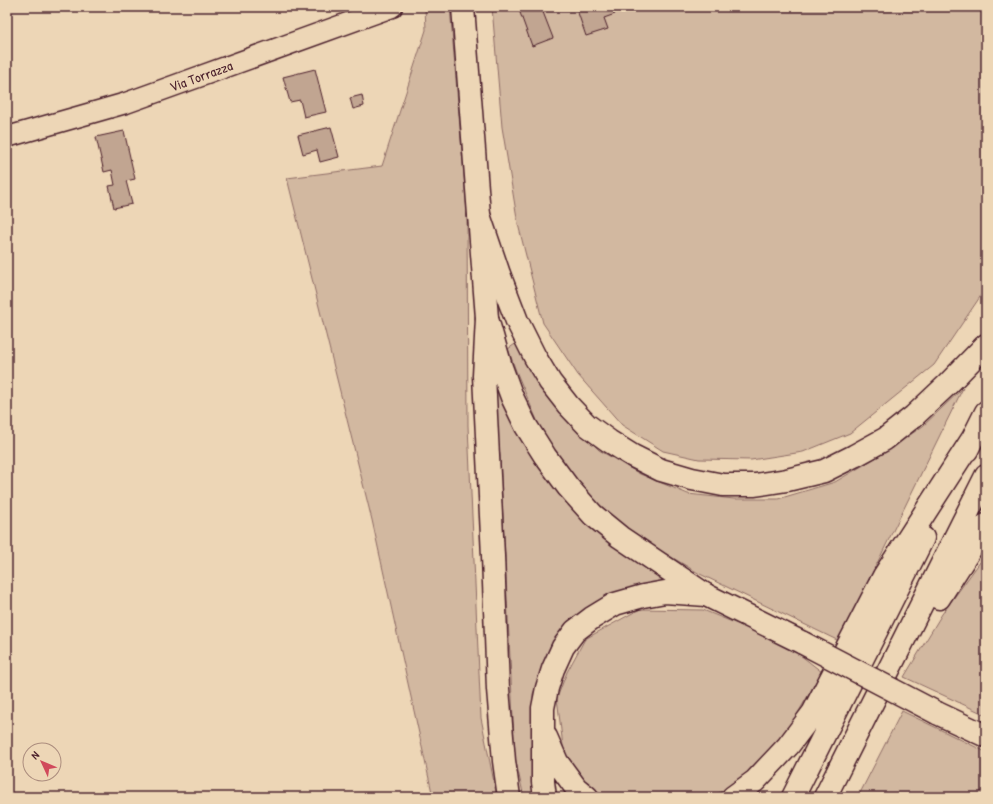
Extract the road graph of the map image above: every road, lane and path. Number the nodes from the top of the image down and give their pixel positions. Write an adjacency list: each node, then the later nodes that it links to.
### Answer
1 (392, 7): 3 (street, Via Torrazza)
2 (463, 7): 4 (main road)
3 (7, 137)
4 (480, 215): 5 (main road); 6 (main road)
5 (487, 318): 11 (main road); 14 (main road)
6 (986, 345)
7 (986, 412): 8 (main road)
8 (973, 438): 17 (main road); 18 (main road)
9 (986, 476): 19 (main road)
10 (986, 525): 19 (main road)
11 (706, 594): 12 (main road); 13 (main road, bridge)
12 (543, 730): 15 (main road); 16 (main road)
13 (986, 736)
14 (509, 797)
15 (545, 797)
16 (587, 797)
17 (733, 797)
18 (793, 797)
19 (825, 797)

